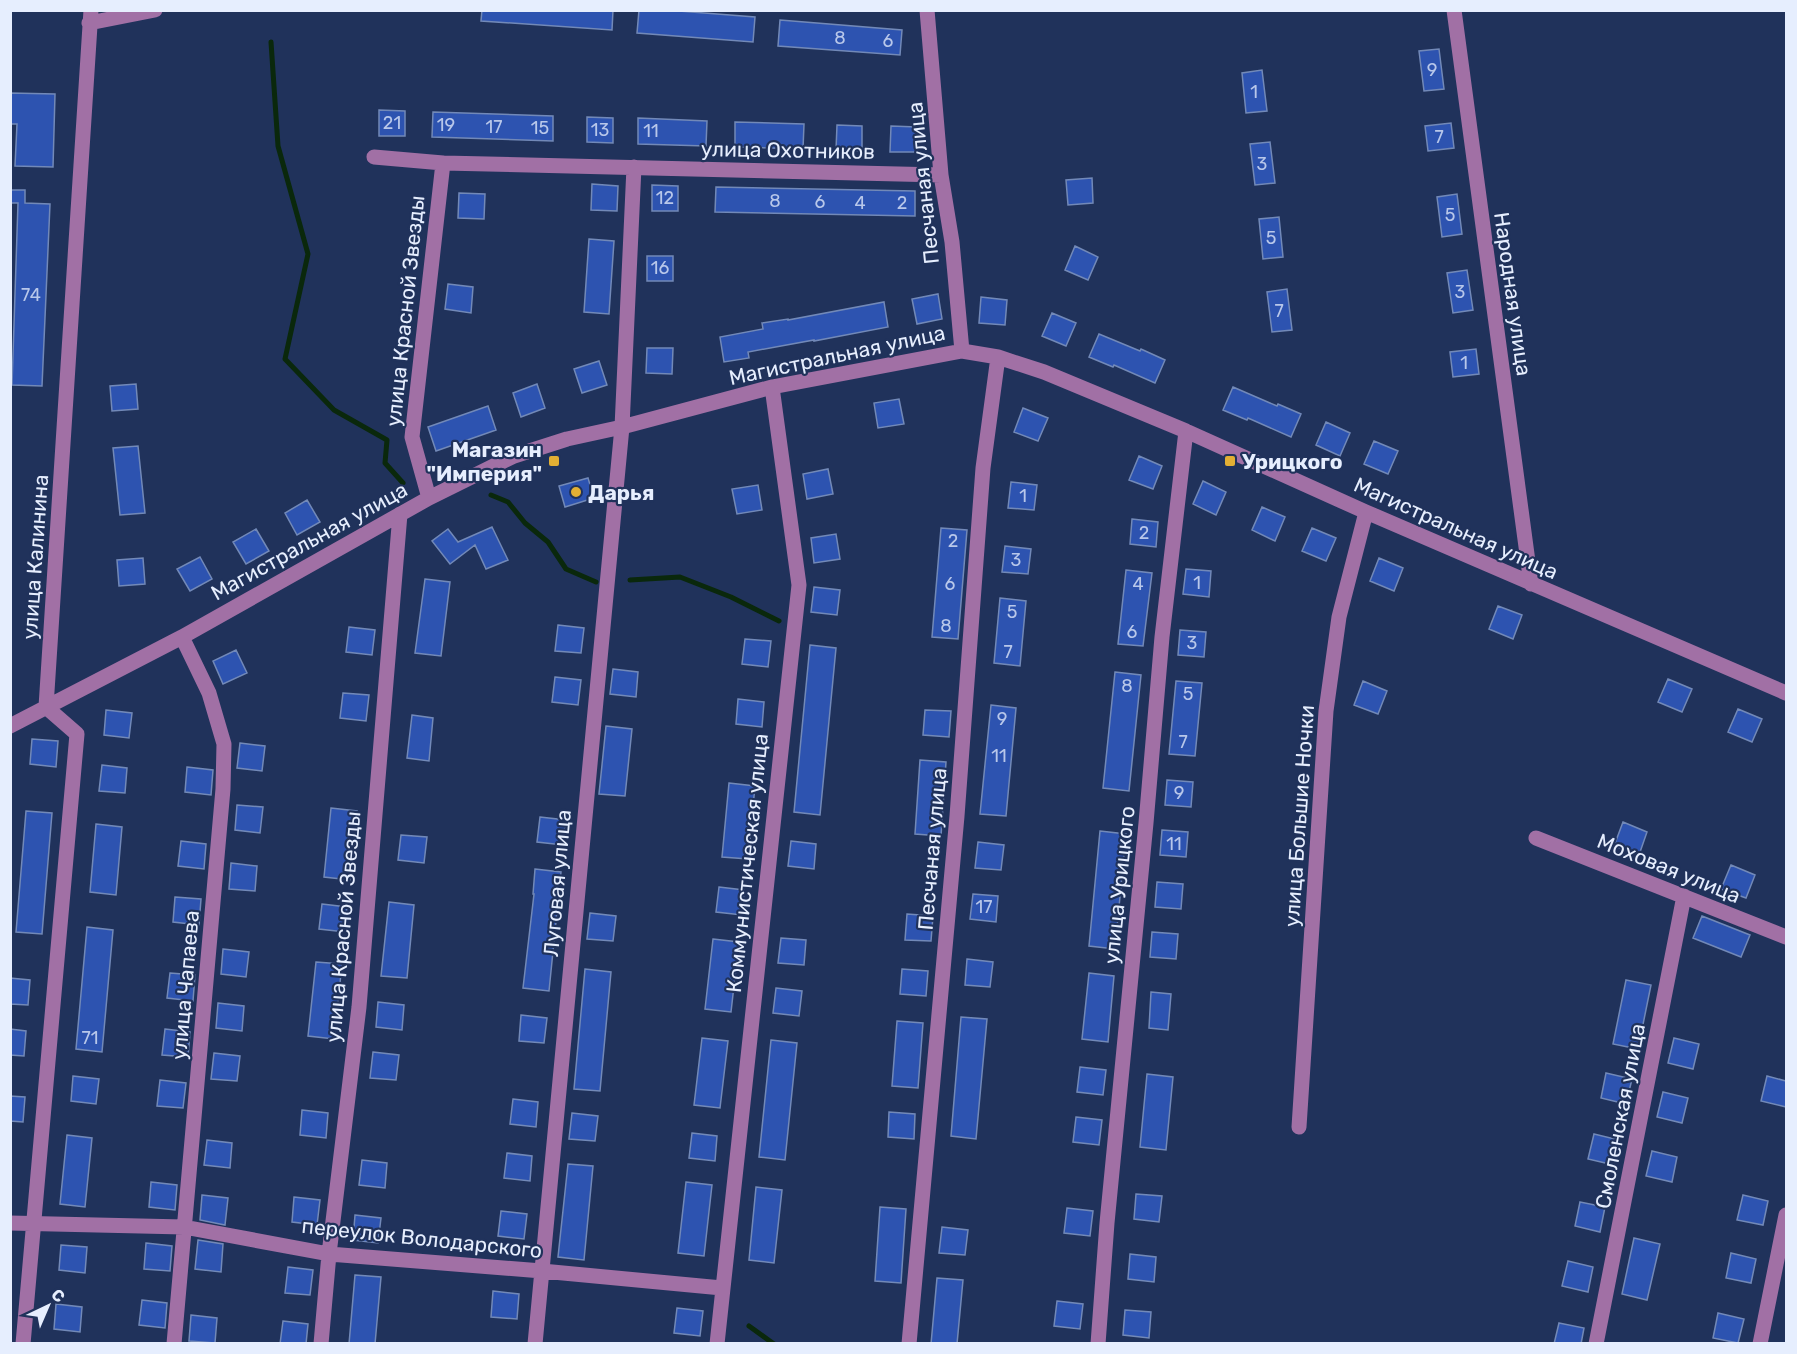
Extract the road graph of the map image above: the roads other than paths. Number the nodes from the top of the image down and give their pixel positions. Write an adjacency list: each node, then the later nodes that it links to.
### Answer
1 (155, 10): 4 (street)
2 (927, 10): 8 (street, Песчаная улица)
3 (1454, 10): 17 (street, Народная улица)
4 (90, 17): 20 (street, улица Калинина)
5 (374, 157): 6 (street, улица Охотников)
6 (443, 163): 7 (street, улица Охотников); 14 (street, улица Красной Звезды)
7 (634, 167): 8 (street, улица Охотников); 12 (street)
8 (941, 175): 9 (street, Песчаная улица)
9 (962, 351): 10 (street, Магистральная улица); 11 (street, Магистральная улица)
10 (998, 357): 13 (street, Магистральная улица); 38 (street, Песчаная улица)
11 (772, 387): 12 (street, Магистральная улица); 32 (street, Коммунистическая улица)
12 (621, 427): 14 (street, Магистральная улица); 31 (street, Луговая улица)
13 (1186, 431): 15 (street, Магистральная улица); 39 (street, улица Урицкого)
14 (429, 498): 16 (street, Магистральная улица)
15 (1366, 512): 17 (street, Магистральная улица); 25 (street, улица Большие Ночки)
16 (400, 514): 18 (street, Магистральная улица); 30 (street, улица Красной Звезды)
17 (1532, 584): 19 (street, Магистральная улица)
18 (182, 637): 20 (street, Магистральная улица); 29 (street, улица Чапаева)
19 (1786, 693)
20 (46, 706): 21 (street, Магистральная улица); 28 (street)
21 (10, 726)
22 (1536, 838): 23 (street, Моховая улица)
23 (1684, 897): 24 (street, Моховая улица); 40 (street, Смоленская улица)
24 (1786, 937)
25 (1299, 1127)
26 (1786, 1215): 41 (street)
27 (10, 1223): 28 (street, переулок Володарского)
28 (34, 1223): 29 (street, переулок Володарского); 33 (street)
29 (184, 1227): 30 (street, переулок Володарского); 34 (street, улица Чапаева)
30 (329, 1254): 31 (street, переулок Володарского); 35 (street, улица Красной Звезды)
31 (542, 1271): 32 (street, переулок Володарского); 36 (street, Луговая улица)
32 (722, 1288): 37 (street, Коммунистическая улица)
33 (23, 1344)
34 (174, 1344)
35 (321, 1344)
36 (535, 1344)
37 (717, 1344)
38 (909, 1344)
39 (1098, 1344)
40 (1596, 1344)
41 (1760, 1344)

